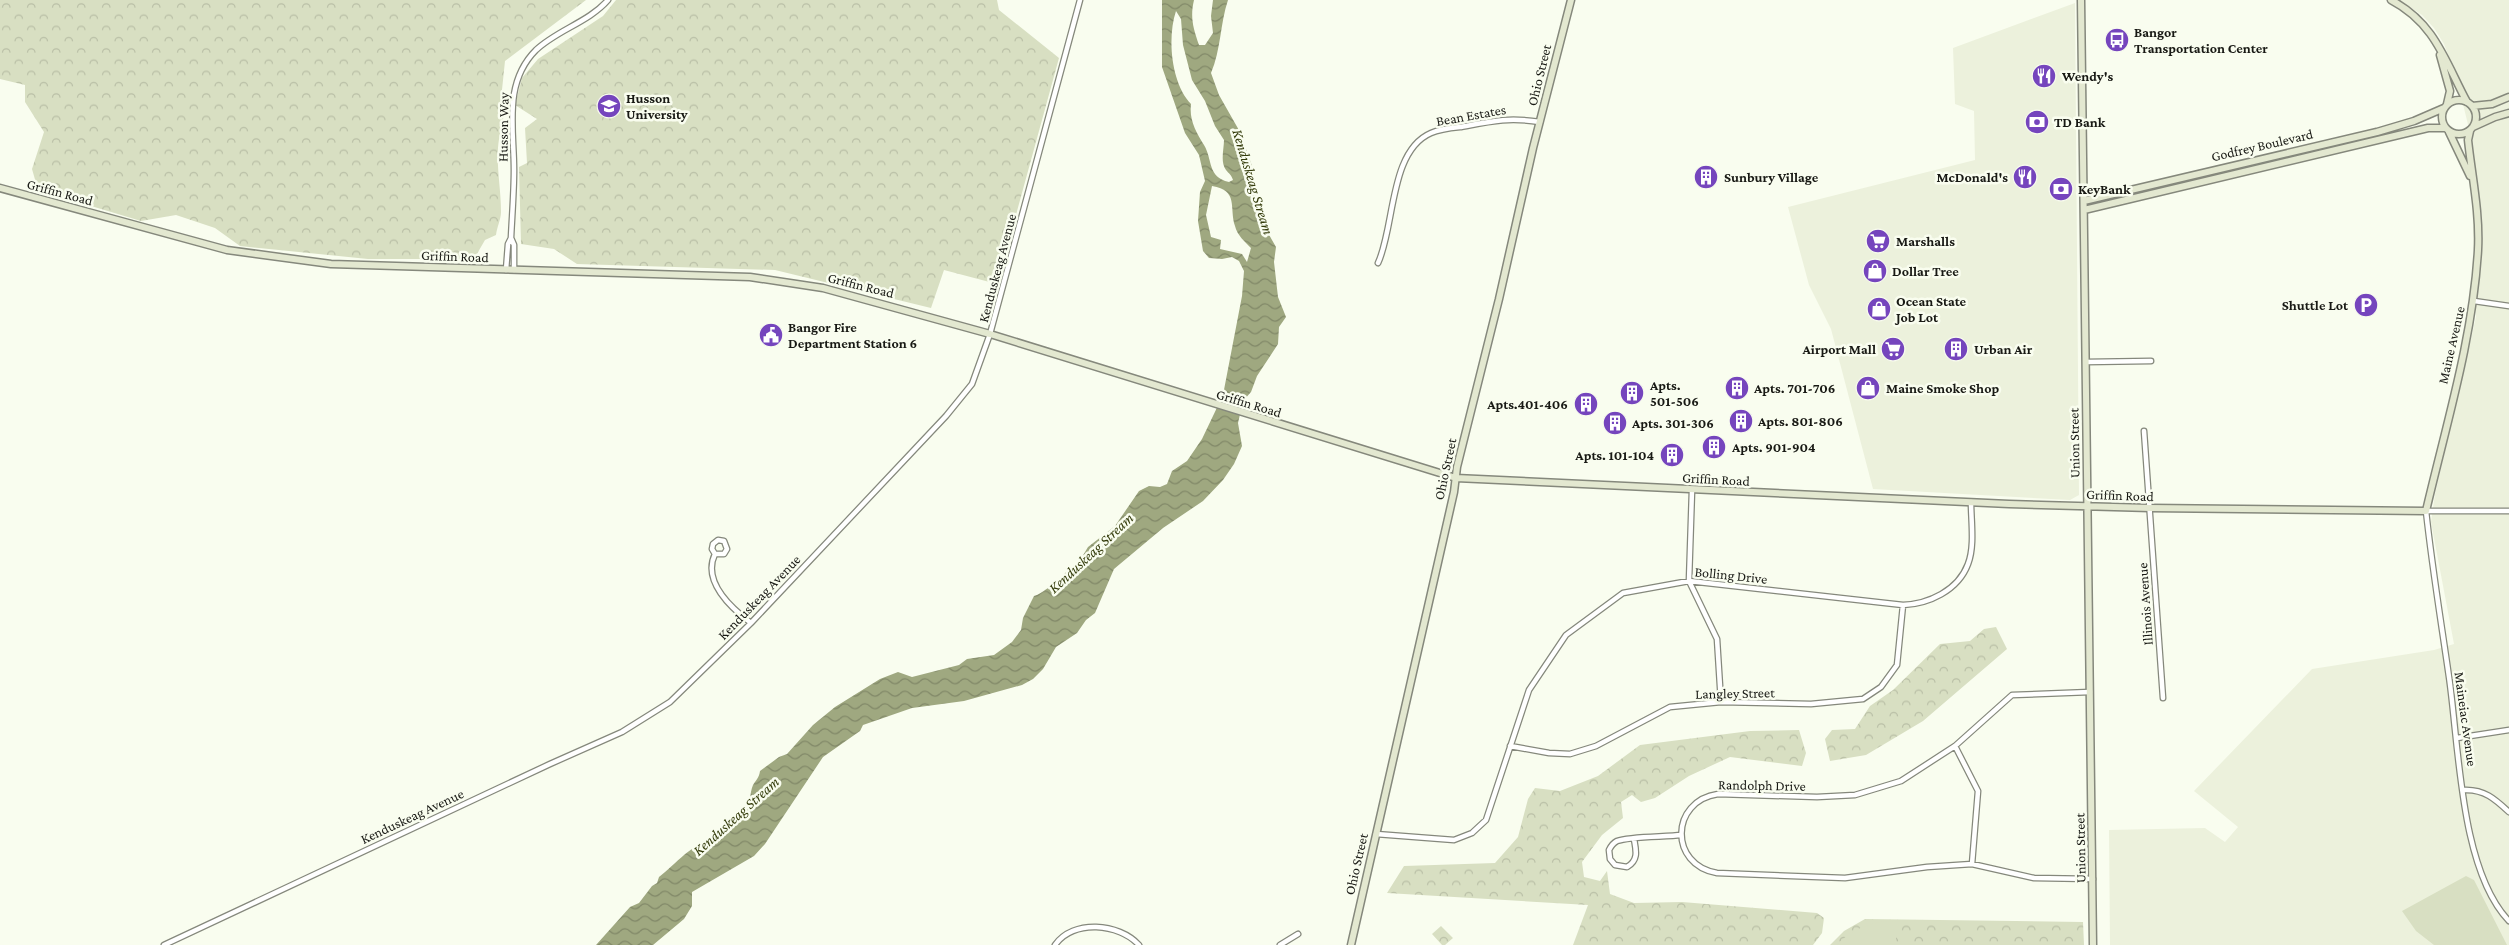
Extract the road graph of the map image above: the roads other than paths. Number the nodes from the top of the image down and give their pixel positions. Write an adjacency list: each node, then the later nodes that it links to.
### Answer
1 (608, 0): 18 (street, Husson Way)
2 (1080, 0): 24 (street, Kenduskeag Avenue)
3 (1572, 0): 11 (main road, Ohio Street)
4 (2080, 0): 16 (main road, Union Street)
5 (2391, 0): 6 (main road)
6 (2434, 38): 8 (main road); 9 (main road)
7 (2509, 97): 8 (main road)
8 (2470, 104): 9 (main road); 12 (main road)
9 (2445, 106): 13 (main road); 16 (main road, Godfrey Boulevard)
10 (2509, 113): 12 (main road)
11 (1540, 122): 19 (street, Bean Estates); 28 (main road, Ohio Street)
12 (2471, 129): 13 (main road); 14 (main road, Maine Avenue)
13 (2447, 130): 14 (main road, Maine Avenue); 17 (main road, Godfrey Boulevard)
14 (2474, 182): 22 (main road, Maine Avenue)
15 (0, 188): 20 (main road, Griffin Road)
16 (2084, 201): 17 (main road, Union Street)
17 (2084, 210): 26 (main road, Union Street)
18 (511, 238): 20 (street, Husson Way); 21 (street, Husson Way)
19 (1378, 263)
20 (506, 270): 21 (main road, Griffin Road)
21 (514, 270): 24 (main road, Griffin Road)
22 (2474, 301): 23 (street); 33 (main road, Maine Avenue)
23 (2509, 306)
24 (990, 334): 28 (main road, Griffin Road); 38 (street, Kenduskeag Avenue)
25 (2152, 361): 26 (street)
26 (2086, 362): 31 (main road, Union Street)
27 (2144, 431): 32 (street, Illinois Avenue)
28 (1456, 478): 29 (main road, Griffin Road); 48 (main road, Ohio Street)
29 (1692, 490): 30 (main road, Griffin Road); 36 (street)
30 (1971, 502): 31 (main road, Griffin Road); 37 (street, Bolling Drive)
31 (2087, 506): 32 (main road, Griffin Road); 39 (main road, Union Street)
32 (2150, 508): 33 (main road, Griffin Road); 40 (street, Illinois Avenue)
33 (2426, 511): 34 (street, Griffin Road); 43 (street, Maineiac Avenue)
34 (2509, 511)
35 (715, 554): 38 (street)
36 (1690, 581): 37 (street, Bolling Drive); 41 (street); 44 (street, Bolling Drive)
37 (1903, 606): 41 (street, Langley Street)
38 (751, 623): 55 (street, Kenduskeag Avenue)
39 (2090, 692): 45 (street, Randolph Drive); 52 (main road, Union Street)
40 (2163, 698)
41 (1721, 702): 44 (street, Langley Street)
42 (2509, 730): 43 (street)
43 (2457, 738): 46 (street, Maineiac Avenue)
44 (1510, 746): 48 (street, Bolling Drive)
45 (1955, 746): 49 (street, Randolph Drive); 51 (street)
46 (2464, 790): 47 (street); 53 (street, Maineiac Avenue)
47 (2509, 812)
48 (1376, 834): 59 (main road, Ohio Street)
49 (1681, 835): 50 (street); 51 (street)
50 (1634, 839): 50 (street)
51 (1972, 864): 52 (street)
52 (2093, 879): 60 (main road, Union Street)
53 (2509, 921)
54 (1298, 934): 58 (street)
55 (164, 945)
56 (1055, 945): 57 (street)
57 (1140, 945)
58 (1280, 945)
59 (1351, 945)
60 (2093, 945)

